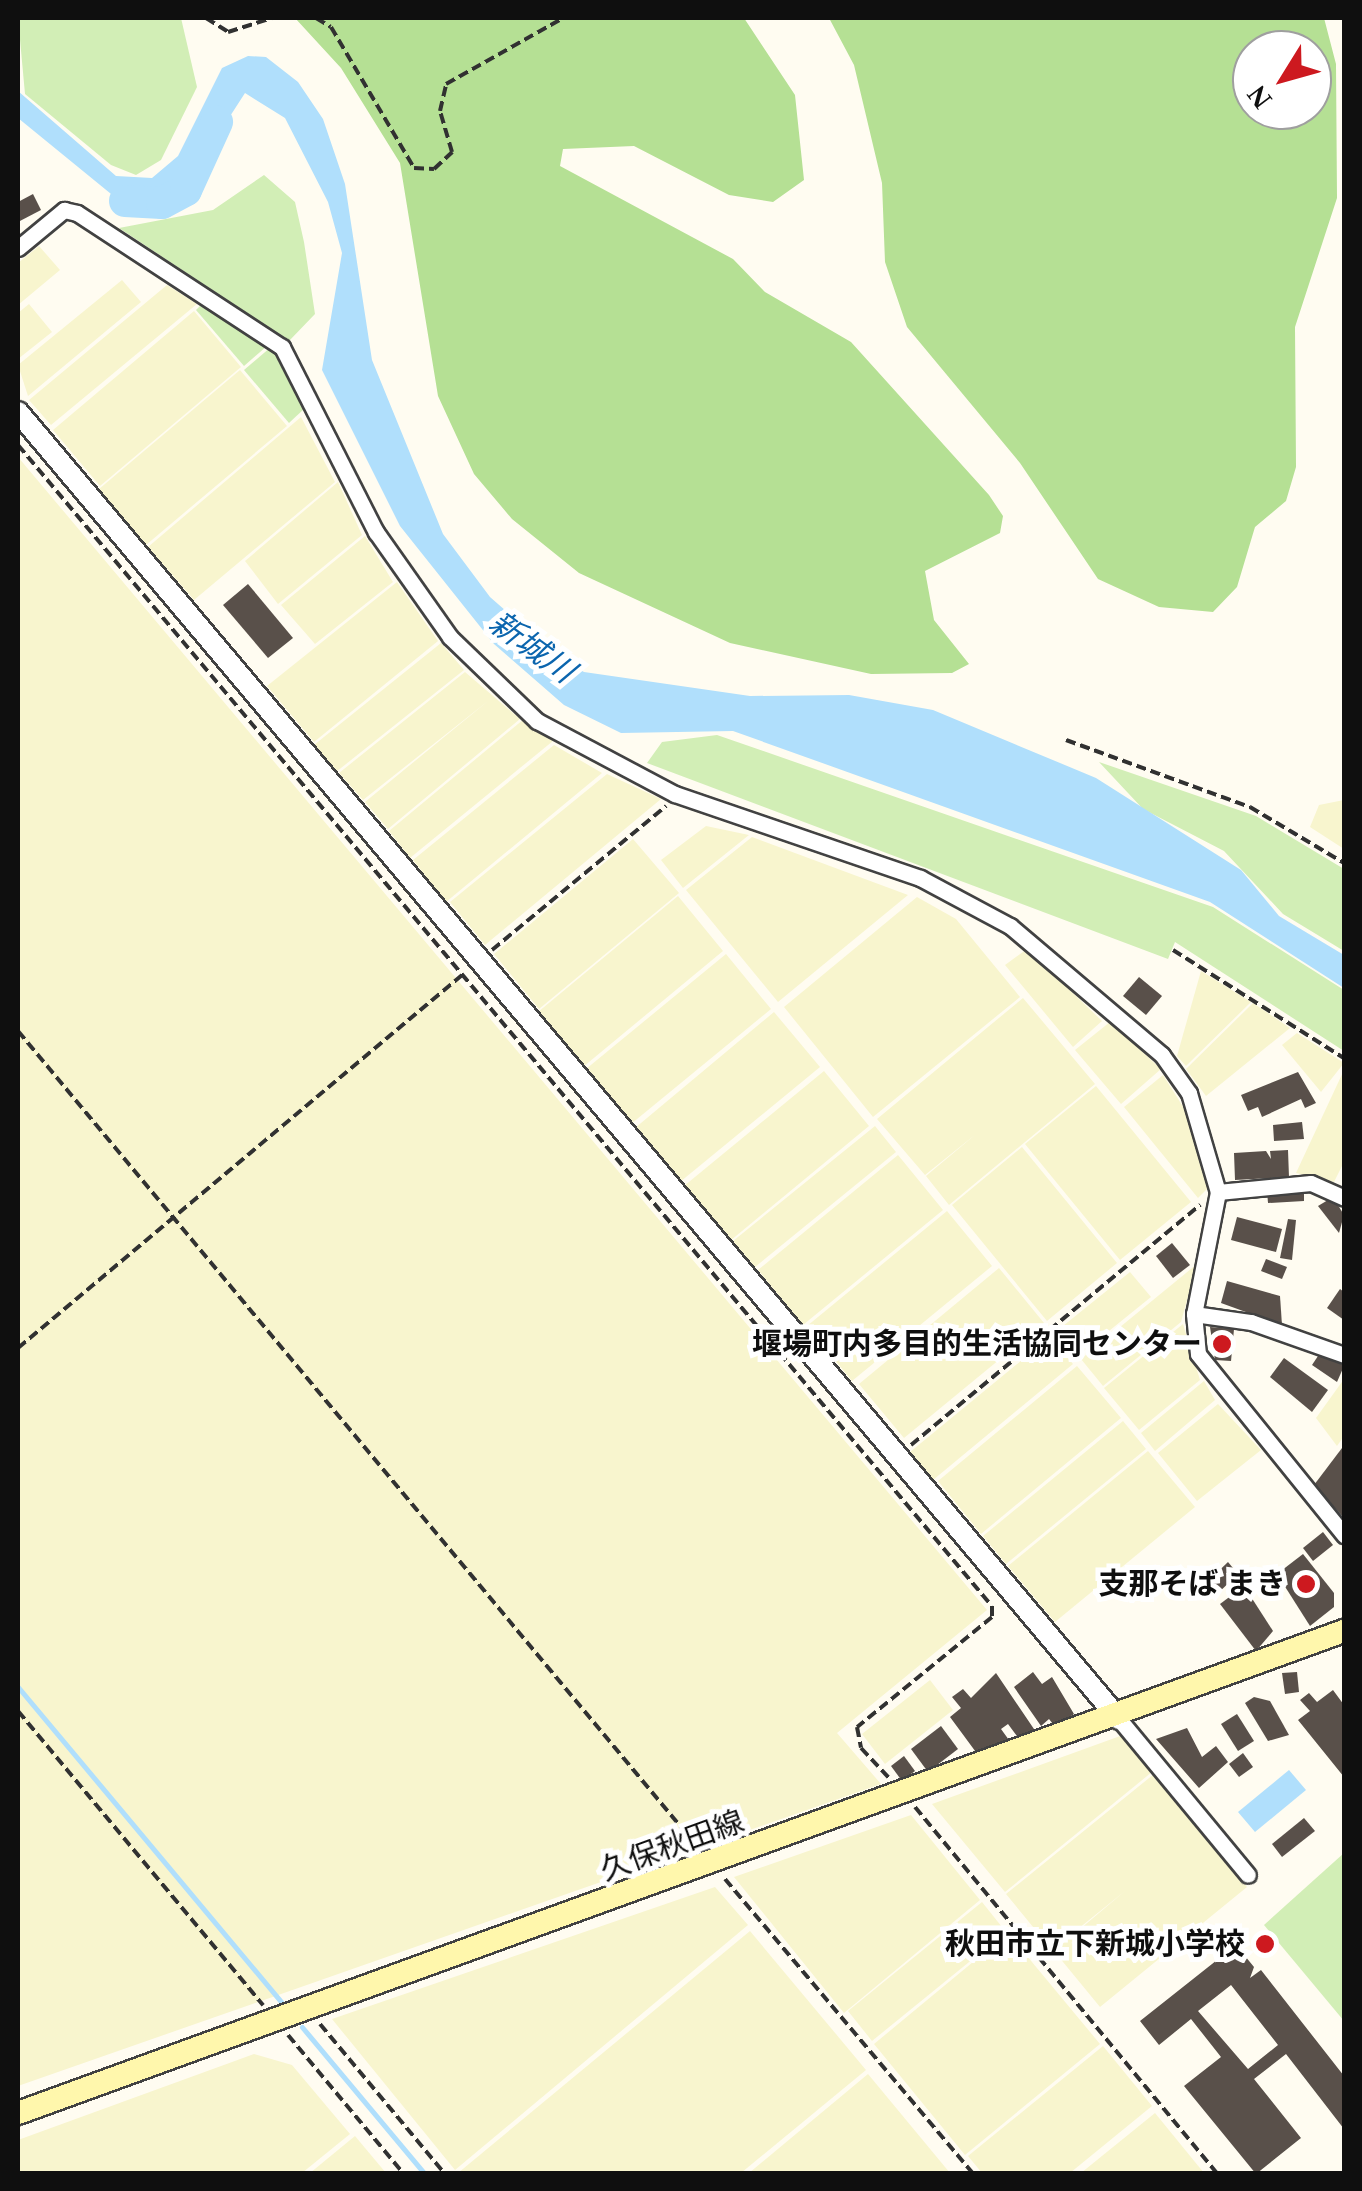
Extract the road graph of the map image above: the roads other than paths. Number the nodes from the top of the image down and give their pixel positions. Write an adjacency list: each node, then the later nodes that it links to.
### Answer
1 (18, 248): 3 (street)
2 (18, 412): 9 (street)
3 (1218, 1192): 4 (street); 5 (street)
4 (1344, 1198)
5 (1194, 1314): 6 (street); 7 (street)
6 (1344, 1355)
7 (1344, 1535)
8 (1344, 1631): 9 (main road, 久保秋田線)
9 (1118, 1719): 10 (street); 11 (main road, 久保秋田線)
10 (1248, 1875)
11 (18, 2112)

